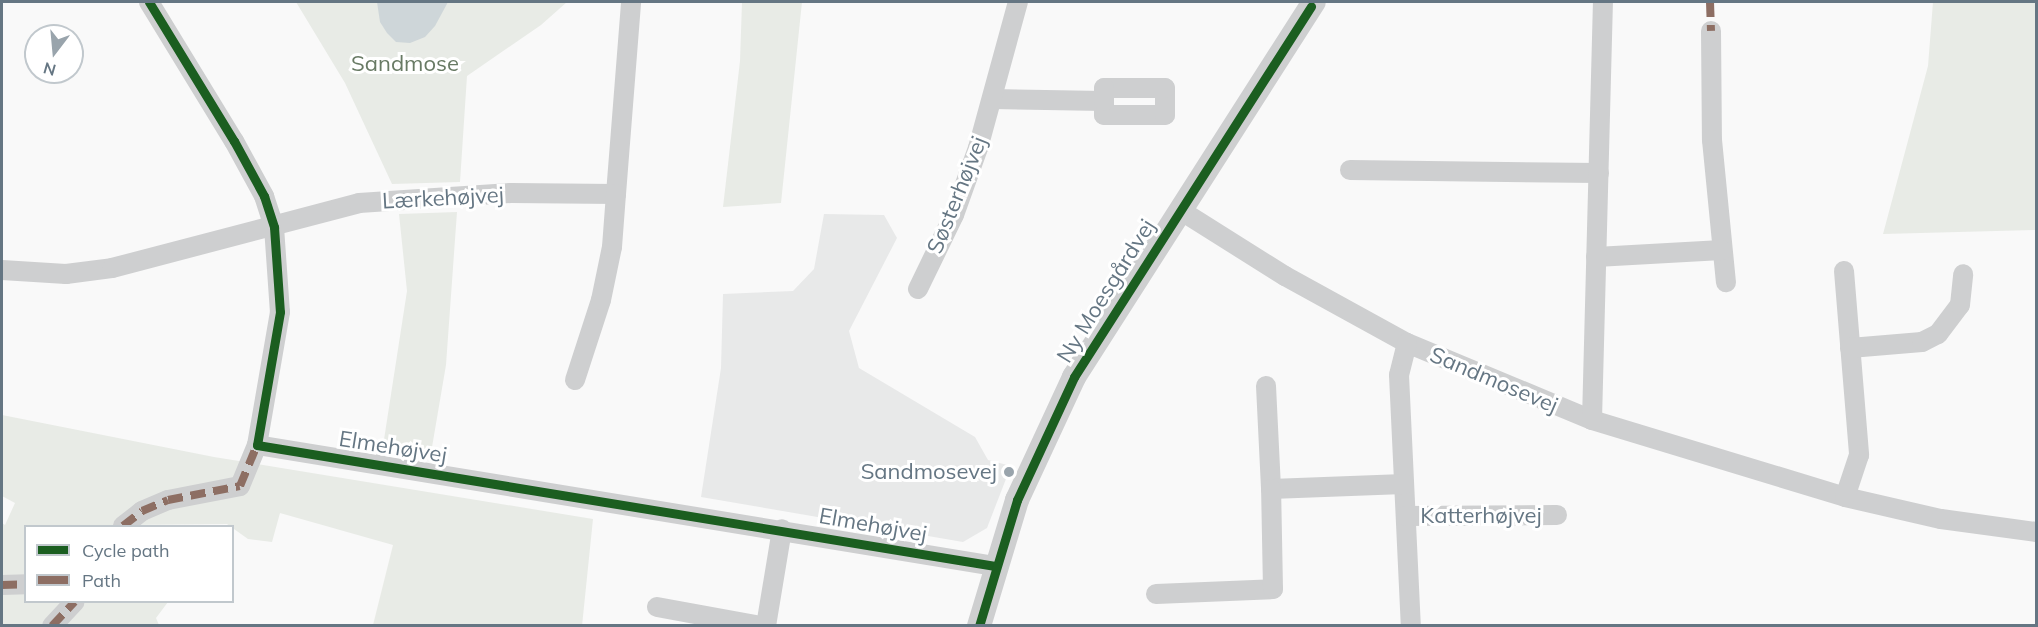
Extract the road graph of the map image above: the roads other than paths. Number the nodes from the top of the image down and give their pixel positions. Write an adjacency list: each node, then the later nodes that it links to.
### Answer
1 (149, 2): 13 (street)
2 (631, 2): 11 (street)
3 (1018, 2): 7 (street, Søsterhøjvej)
4 (1603, 2): 10 (street, Sandmosevej)
5 (1310, 3): 12 (street, Ny Moesgårdvej)
6 (1710, 31): 14 (street)
7 (993, 99): 8 (street); 20 (street, Søsterhøjvej)
8 (1104, 101)
9 (1350, 170): 10 (street)
10 (1599, 173): 15 (street, Sandmosevej)
11 (616, 194): 13 (street, Lærkehøjvej); 23 (street)
12 (1180, 210): 21 (street, Sandmosevej); 35 (street, Ny Moesgårdvej)
13 (274, 227): 16 (street); 26 (street)
14 (1722, 250): 15 (street); 19 (street)
15 (1596, 257): 25 (street, Sandmosevej)
16 (2, 270)
17 (1844, 272): 22 (street)
18 (1963, 274): 22 (street)
19 (1726, 282)
20 (918, 289)
21 (1407, 343): 25 (street, Sandmosevej); 27 (street, Katterhøjvej)
22 (1850, 348): 29 (street)
23 (575, 380)
24 (1266, 386): 28 (street)
25 (1592, 420): 29 (street, Sandmosevej)
26 (257, 444): 32 (street); 33 (street, Elmehøjvej)
27 (1404, 484): 28 (street, Katterhøjvej); 31 (street, Katterhøjvej)
28 (1271, 489): 38 (street)
29 (1845, 497): 34 (street, Sandmosevej)
30 (1557, 515): 31 (street, Katterhøjvej)
31 (1406, 516): 45 (street, Katterhøjvej)
32 (124, 525)
33 (782, 529): 35 (street, Elmehøjvej); 43 (street)
34 (2037, 532)
35 (995, 566): 44 (street, Ny Moesgårdvej)
36 (24, 584): 37 (street)
37 (2, 585)
38 (1156, 594)
39 (73, 603): 41 (street)
40 (657, 607): 42 (street)
41 (52, 626)
42 (761, 626)
43 (766, 626)
44 (979, 626)
45 (1411, 626)

